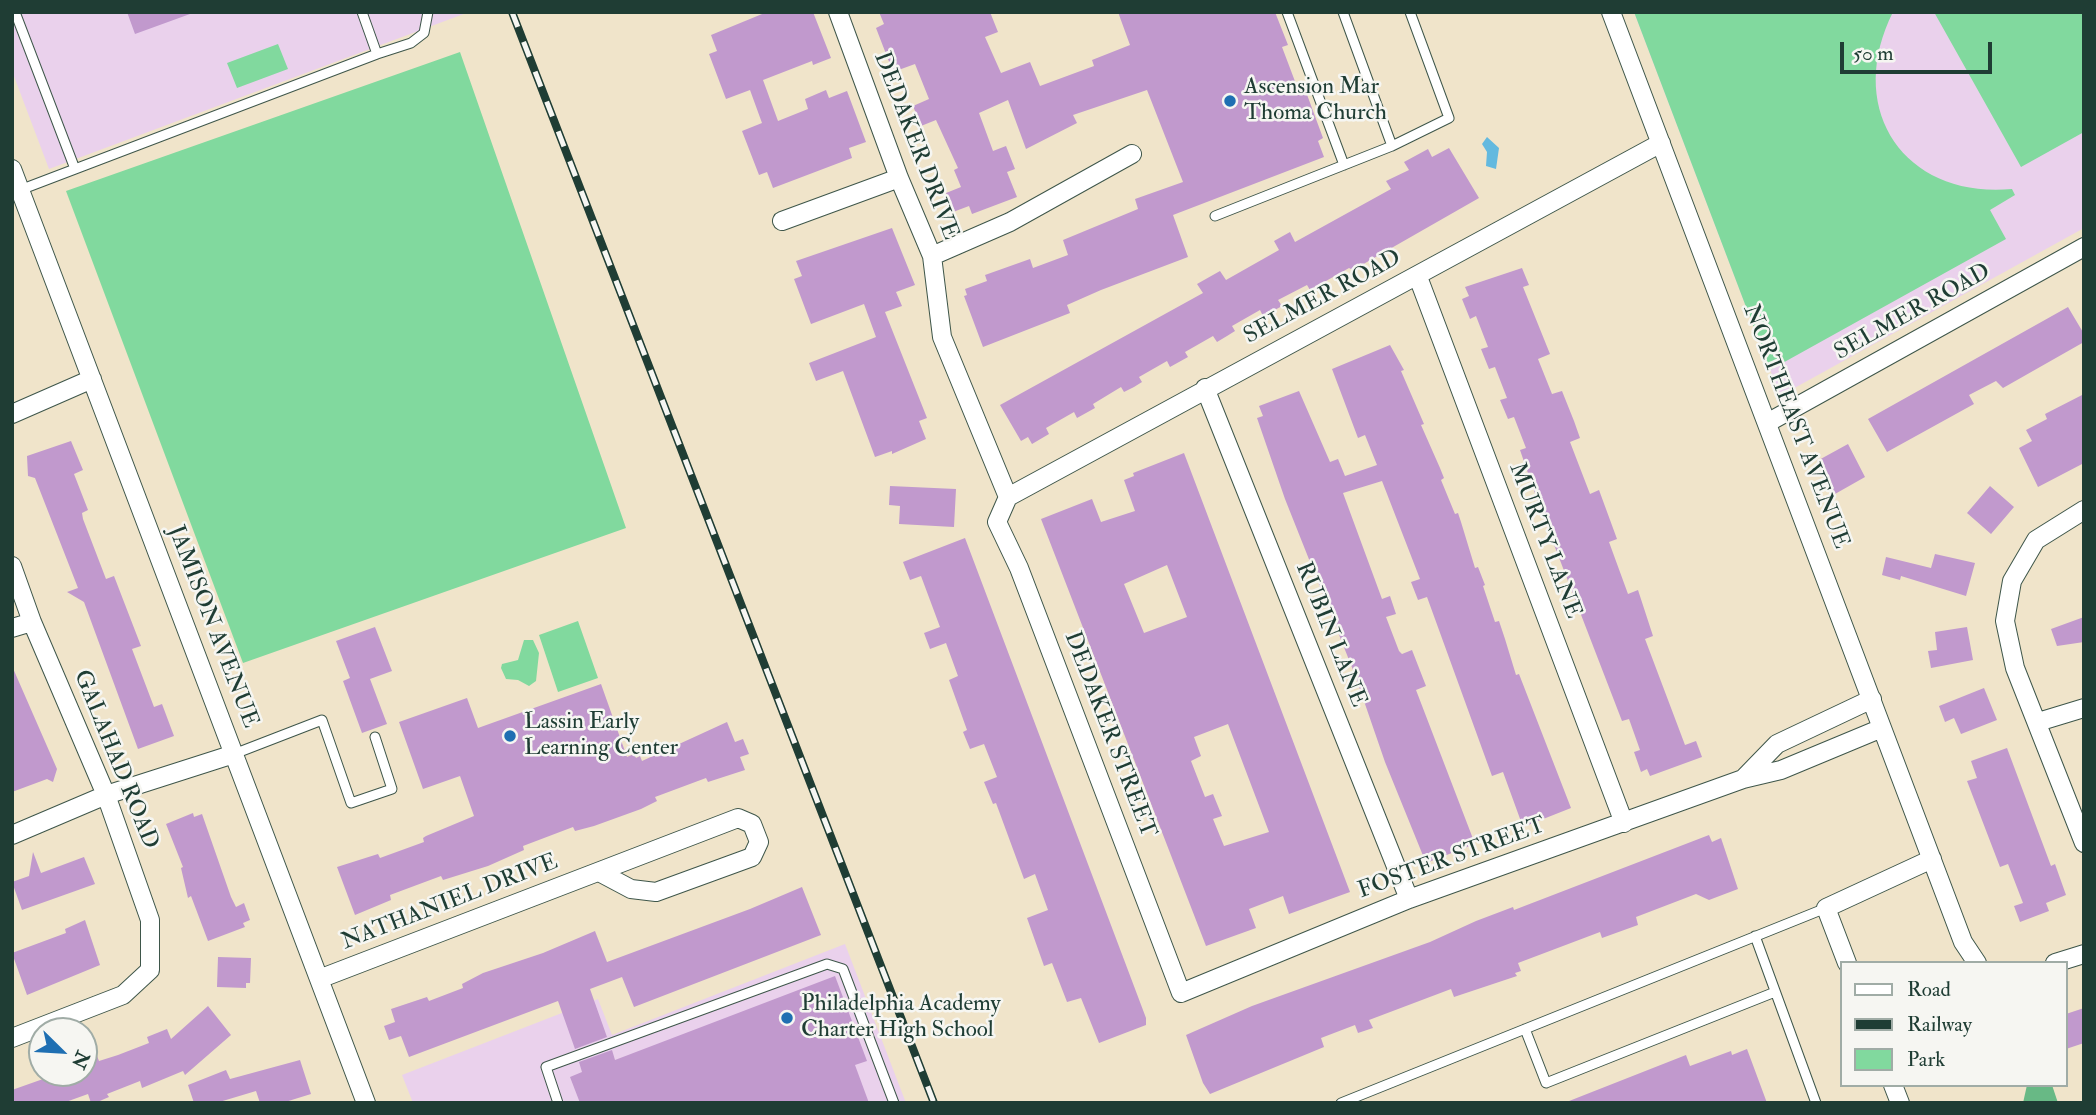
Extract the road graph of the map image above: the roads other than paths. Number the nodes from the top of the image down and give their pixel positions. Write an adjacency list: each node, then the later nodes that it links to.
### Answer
1 (15, 12): 15 (lane)
2 (362, 12): 9 (lane)
3 (428, 12): 9 (lane)
4 (838, 12): 16 (street, DEDAKER DRIVE)
5 (1287, 12): 13 (lane)
6 (1342, 12): 11 (lane)
7 (1409, 12): 11 (lane)
8 (1611, 12): 10 (street, NORTHEAST AVENUE)
9 (377, 54): 15 (lane)
10 (1661, 143): 22 (street, SELMER ROAD); 26 (street, NORTHEAST AVENUE)
11 (1392, 146): 13 (lane)
12 (1132, 154): 21 (street)
13 (1344, 165): 18 (lane)
14 (12, 169): 17 (street, JAMISON AVENUE)
15 (75, 169): 17 (lane)
16 (899, 178): 19 (street); 21 (street, DEDAKER DRIVE)
17 (20, 190): 23 (street, JAMISON AVENUE)
18 (1214, 216)
19 (782, 221)
20 (2084, 247): 26 (street, SELMER ROAD)
21 (932, 256): 27 (street, DEDAKER DRIVE)
22 (1418, 277): 24 (street, SELMER ROAD); 40 (street, MURTY LANE)
23 (92, 379): 25 (street); 37 (street, JAMISON AVENUE)
24 (1205, 388): 27 (street, SELMER ROAD); 45 (street, RUBIN LANE)
25 (12, 414)
26 (1767, 423): 32 (street, NORTHEAST AVENUE)
27 (1008, 496): 54 (street, DEDAKER STREET)
28 (2084, 510): 34 (street)
29 (12, 566): 30 (street, GALAHAD ROAD)
30 (32, 622): 31 (street); 39 (street, GALAHAD ROAD)
31 (12, 628)
32 (1872, 699): 35 (street, NORTHEAST AVENUE); 38 (street, FOSTER STREET)
33 (2084, 708): 34 (street)
34 (2038, 722): 42 (street)
35 (1882, 728): 38 (street, FOSTER STREET); 43 (street, NORTHEAST AVENUE)
36 (375, 737): 37 (lane)
37 (234, 754): 39 (street); 52 (street, JAMISON AVENUE)
38 (1743, 779): 40 (street, FOSTER STREET)
39 (106, 795): 41 (street); 56 (street, GALAHAD ROAD)
40 (1625, 822): 45 (street, FOSTER STREET)
41 (12, 835)
42 (2084, 843)
43 (1932, 859): 46 (street); 50 (street, NORTHEAST AVENUE)
44 (598, 872): 44 (street, NATHANIEL DRIVE); 52 (street, NATHANIEL DRIVE)
45 (1409, 900): 54 (street, FOSTER STREET)
46 (1826, 908): 47 (lane); 49 (street)
47 (1755, 936): 53 (lane); 55 (lane)
48 (2084, 954): 51 (street)
49 (1846, 961)
50 (1976, 961)
51 (2061, 961)
52 (319, 979): 57 (street, JAMISON AVENUE)
53 (1775, 992): 55 (lane); 61 (lane)
54 (1181, 993)
55 (1525, 1029): 60 (lane)
56 (12, 1038)
57 (366, 1103)
58 (558, 1103): 59 (lane)
59 (894, 1103)
60 (1341, 1103)
61 (1816, 1103)

